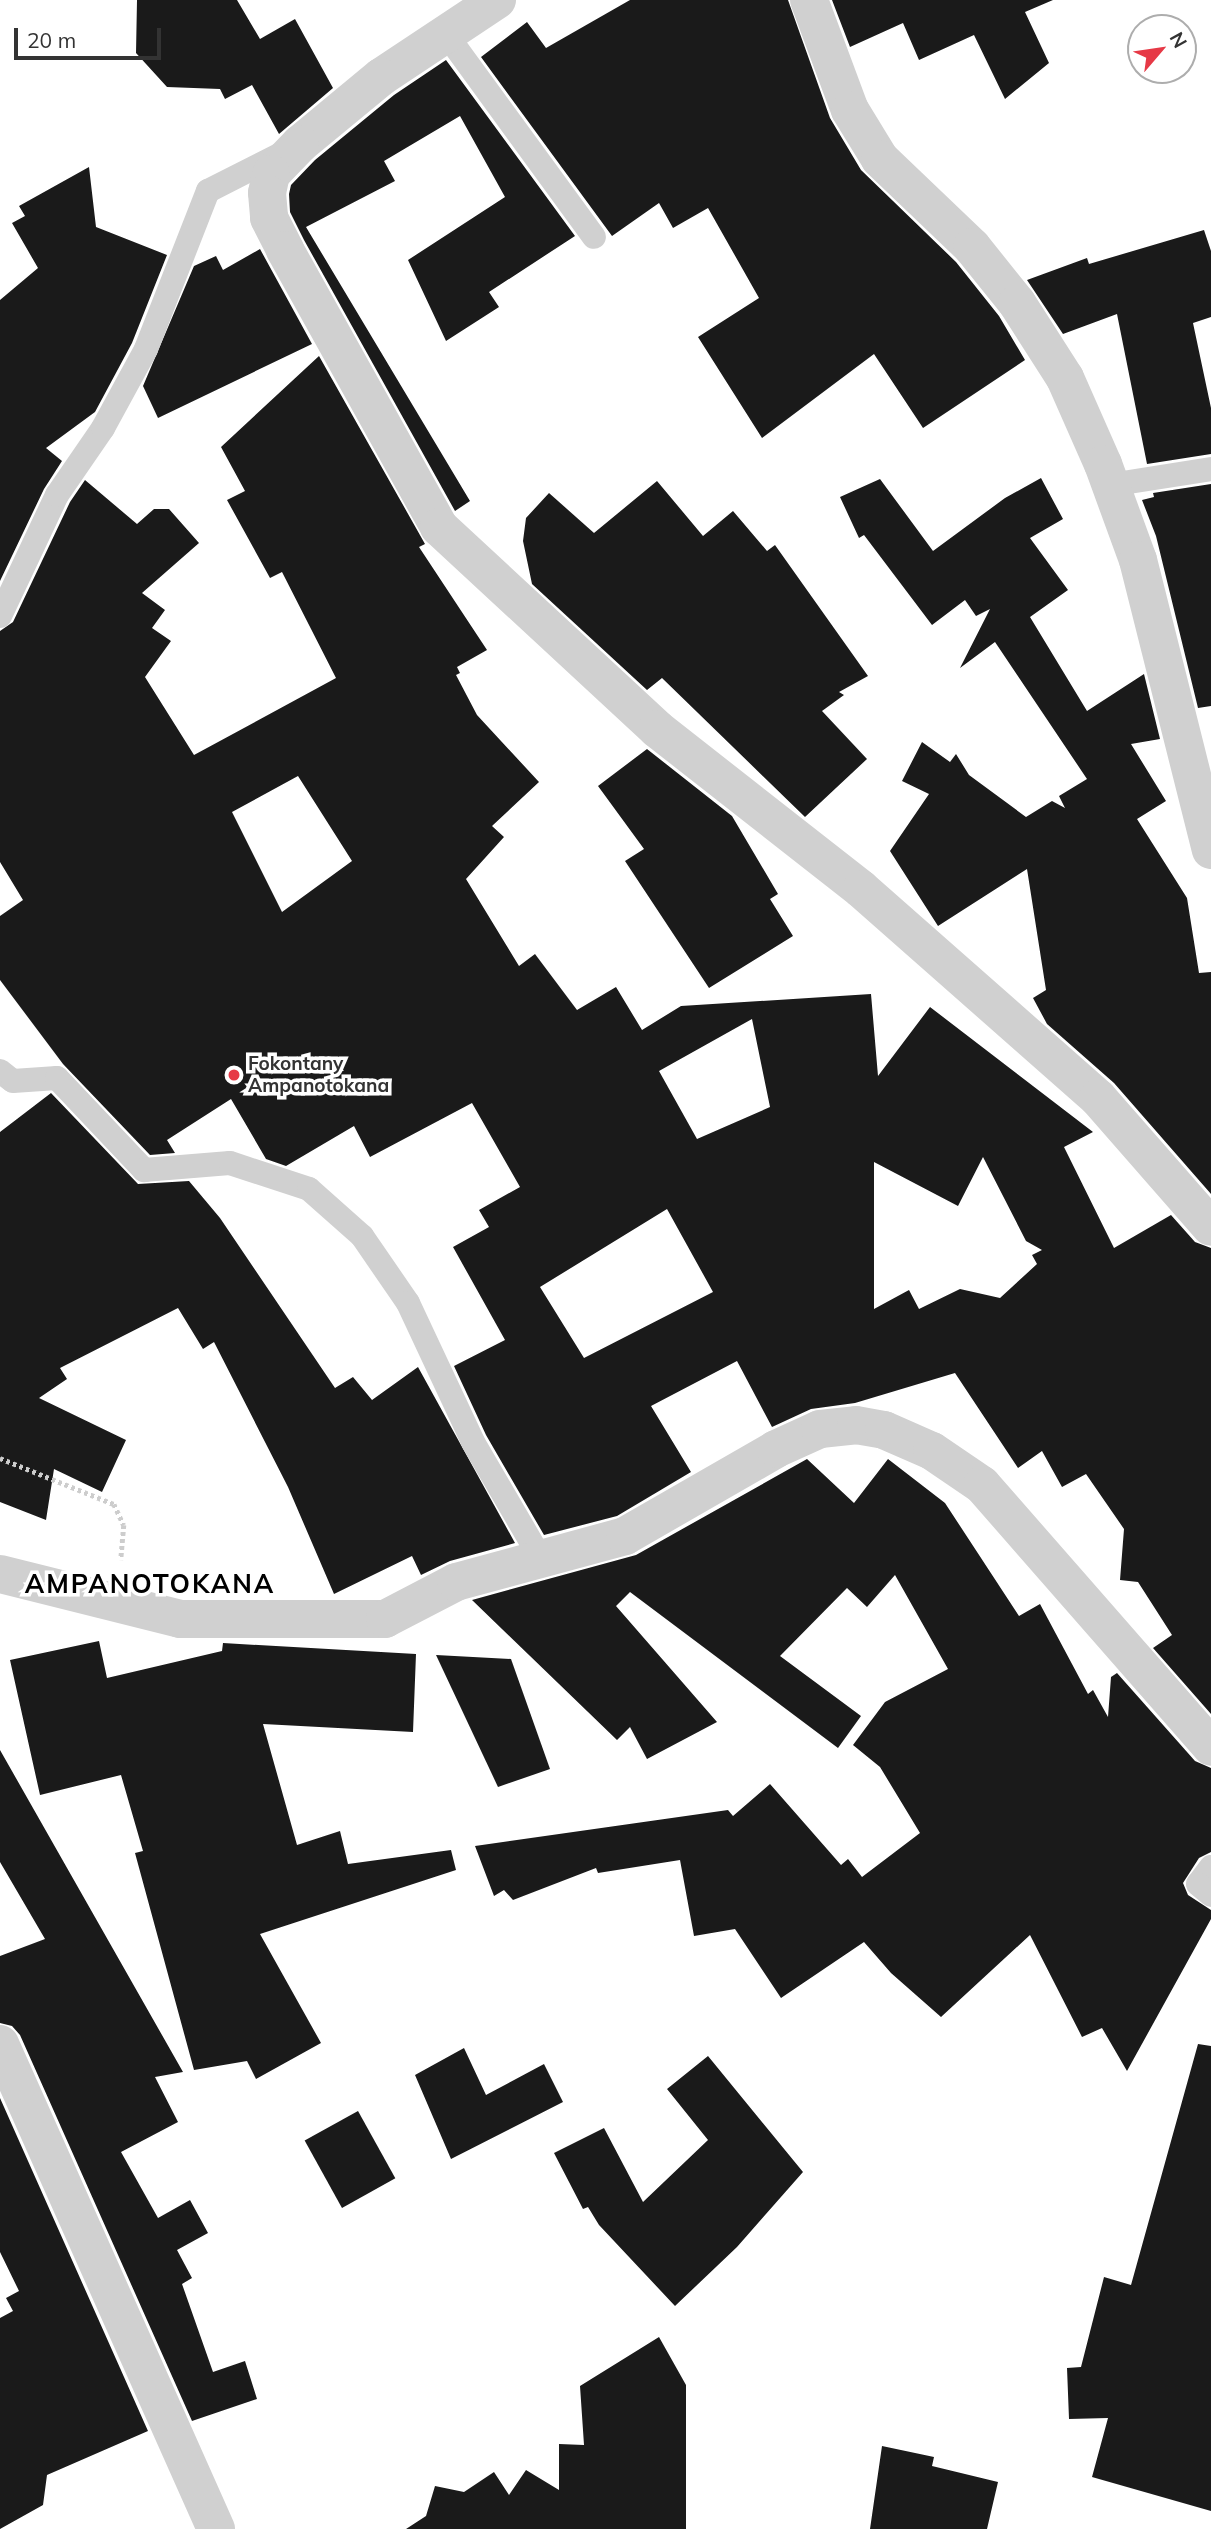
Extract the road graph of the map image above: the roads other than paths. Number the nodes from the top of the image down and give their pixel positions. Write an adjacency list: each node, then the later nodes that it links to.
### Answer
1 (497, 0): 3 (street)
2 (809, 0): 7 (street)
3 (446, 34): 4 (street); 5 (lane)
4 (300, 144): 8 (lane); 11 (street)
5 (594, 237)
6 (1211, 469): 7 (lane)
7 (1110, 485): 9 (street)
8 (0, 616)
9 (1211, 850)
10 (0, 1071): 12 (lane)
11 (1211, 1227)
12 (541, 1559): 13 (street); 14 (street)
13 (0, 1574)
14 (1211, 1747)
15 (1211, 1867): 16 (lane)
16 (1211, 1895)
17 (0, 2044): 18 (street)
18 (216, 2529)

